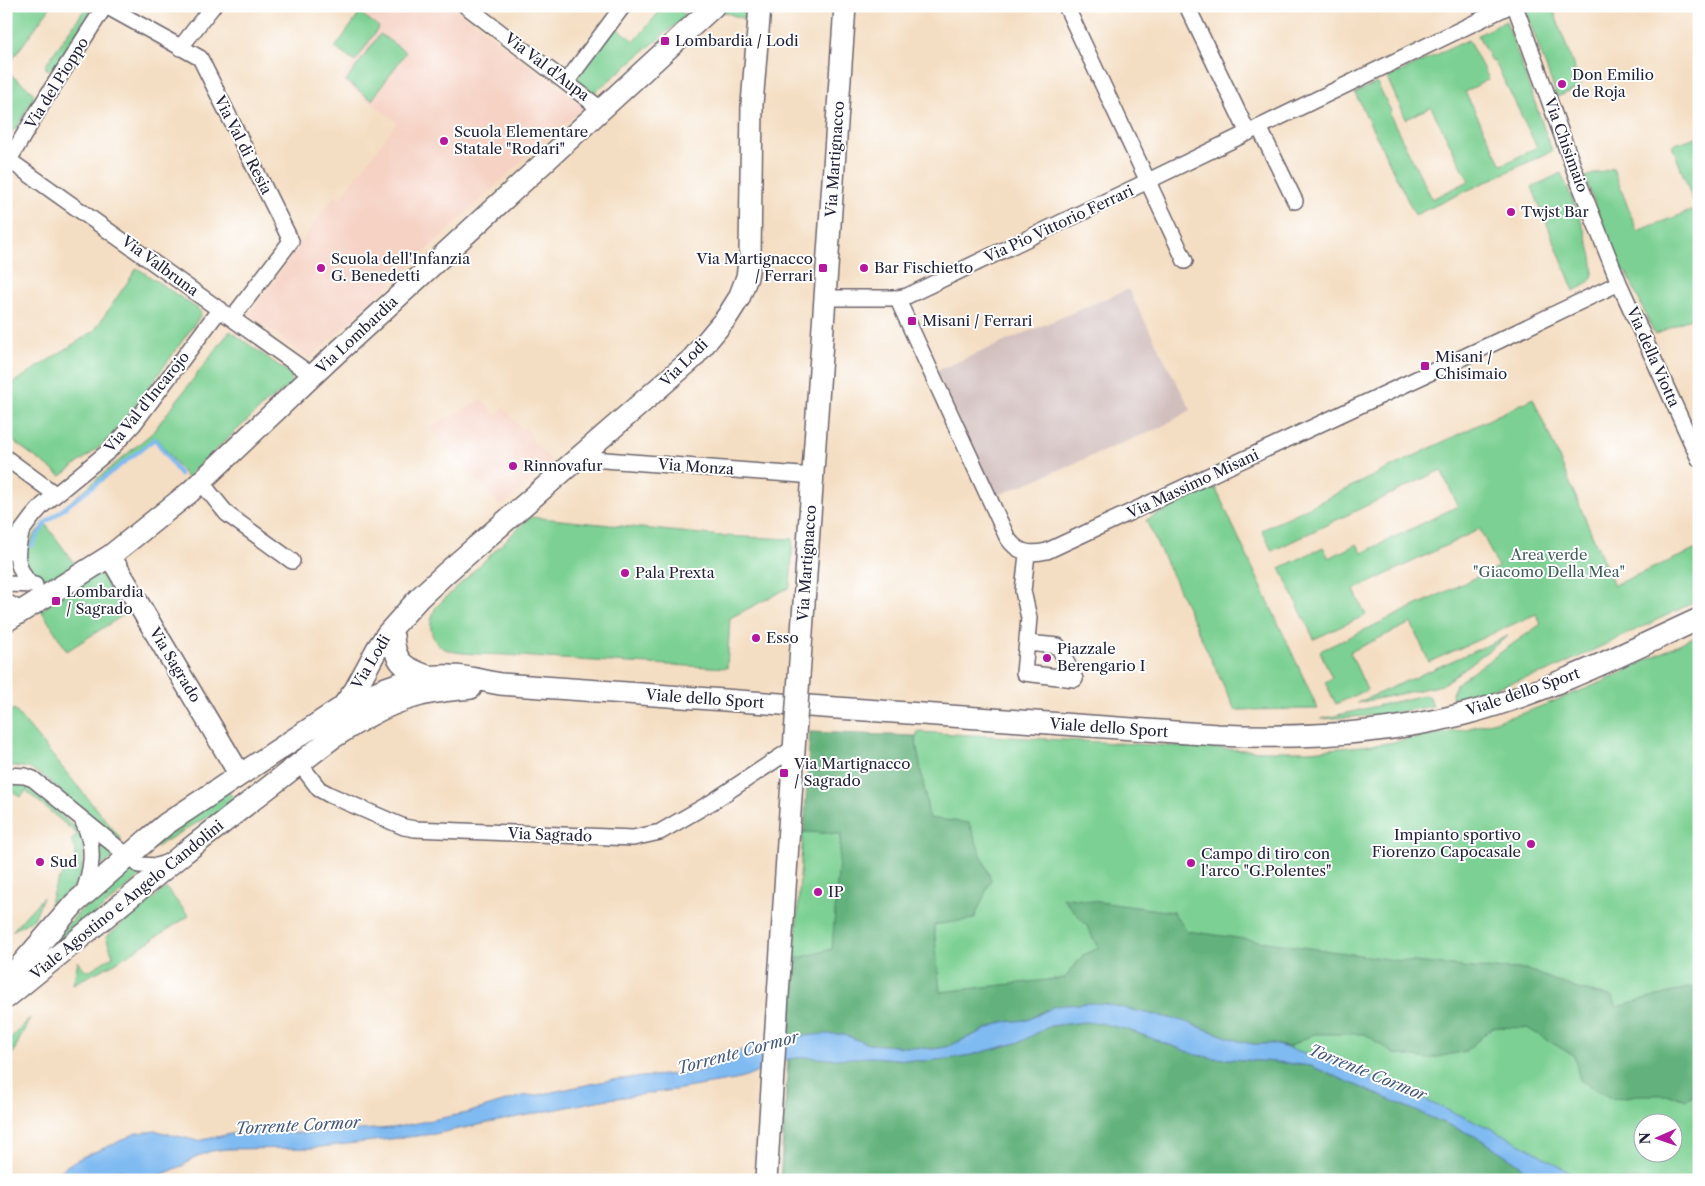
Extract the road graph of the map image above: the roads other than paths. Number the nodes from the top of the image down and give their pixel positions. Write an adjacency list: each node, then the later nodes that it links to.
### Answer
1 (106, 6): 12 (street, Via Val di Resia); 16 (street, Via del Pioppo)
2 (213, 6): 12 (street)
3 (466, 6): 13 (street, Via Val d'Aupa)
4 (623, 6): 13 (street)
5 (760, 6): 26 (street, Via Lodi)
6 (845, 6): 21 (street, Via Martignacco)
7 (1066, 6): 17 (street, Via Pio Vittorio Ferrari)
8 (1186, 6): 15 (street)
9 (1509, 6): 15 (street, Via Pio Vittorio Ferrari)
10 (1515, 6): 20 (street, Via Chisimaio)
11 (706, 9): 14 (street, Via Lombardia)
12 (180, 48): 23 (street, Via Val di Resia)
13 (567, 81): 14 (street, Via Val d'Aupa)
14 (602, 110): 24 (street, Via Lombardia)
15 (1253, 130): 17 (street, Via Pio Vittorio Ferrari); 18 (street)
16 (8, 159): 23 (street, Via Valbruna)
17 (1148, 182): 19 (street, Via Pio Vittorio Ferrari); 22 (street, Via Pio Vittorio Ferrari)
18 (1295, 201)
19 (1185, 261)
20 (1619, 283): 27 (street, Via della Viotta); 31 (street, Via Massimo Misani)
21 (826, 298): 22 (street, Via Pio Vittorio Ferrari); 28 (street, Via Martignacco)
22 (896, 298): 31 (street)
23 (226, 314): 24 (street, Via Valbruna); 30 (street, Via Val d'Incarojo)
24 (313, 376): 29 (street, Via Lombardia)
25 (6, 458): 30 (street)
26 (579, 458): 28 (street, Via Monza); 40 (street, Via Lodi)
27 (1699, 459)
28 (814, 476): 46 (street, Via Martignacco, bridge)
29 (201, 482): 33 (street, Via Lombardia); 34 (street)
30 (55, 494): 32 (street, Via Val d'Incarojo)
31 (1027, 554): 41 (street)
32 (12, 556): 35 (street, Via Val d'Incarojo); 36 (street)
33 (110, 556): 37 (street, Via Lombardia); 49 (street, Via Sagrado)
34 (292, 561)
35 (7, 584): 36 (street); 38 (street)
36 (31, 585): 37 (street)
37 (64, 585): 38 (street, Via Lombardia)
38 (12, 611)
39 (1699, 619): 43 (street, Viale dello Sport)
40 (398, 627): 42 (street, Via Lodi); 44 (street, Via Lodi); 45 (street, Via Lodi)
41 (1027, 643)
42 (426, 676): 43 (street, Viale dello Sport); 44 (street, Viale dello Sport)
43 (500, 684): 45 (street, Viale dello Sport)
44 (369, 694): 45 (street, Via Lodi)
45 (347, 716): 47 (street, Viale dello Sport); 49 (street, Viale dello Sport)
46 (795, 741): 47 (street, Via Sagrado); 57 (street, Via Martignacco)
47 (300, 764): 50 (street, Viale dello Sport)
48 (6, 775): 51 (street)
49 (240, 775): 50 (street); 53 (street, Viale Agostino e Angelo Candolini)
50 (256, 798): 52 (street, Viale Agostino e Angelo Candolini)
51 (81, 818): 53 (street); 54 (street)
52 (184, 853): 53 (street); 56 (street, Viale Agostino e Angelo Candolini)
53 (127, 856): 54 (street, Viale Agostino e Angelo Candolini)
54 (82, 896): 55 (street, Viale Agostino e Angelo Candolini)
55 (6, 982)
56 (6, 998)
57 (766, 1180)

